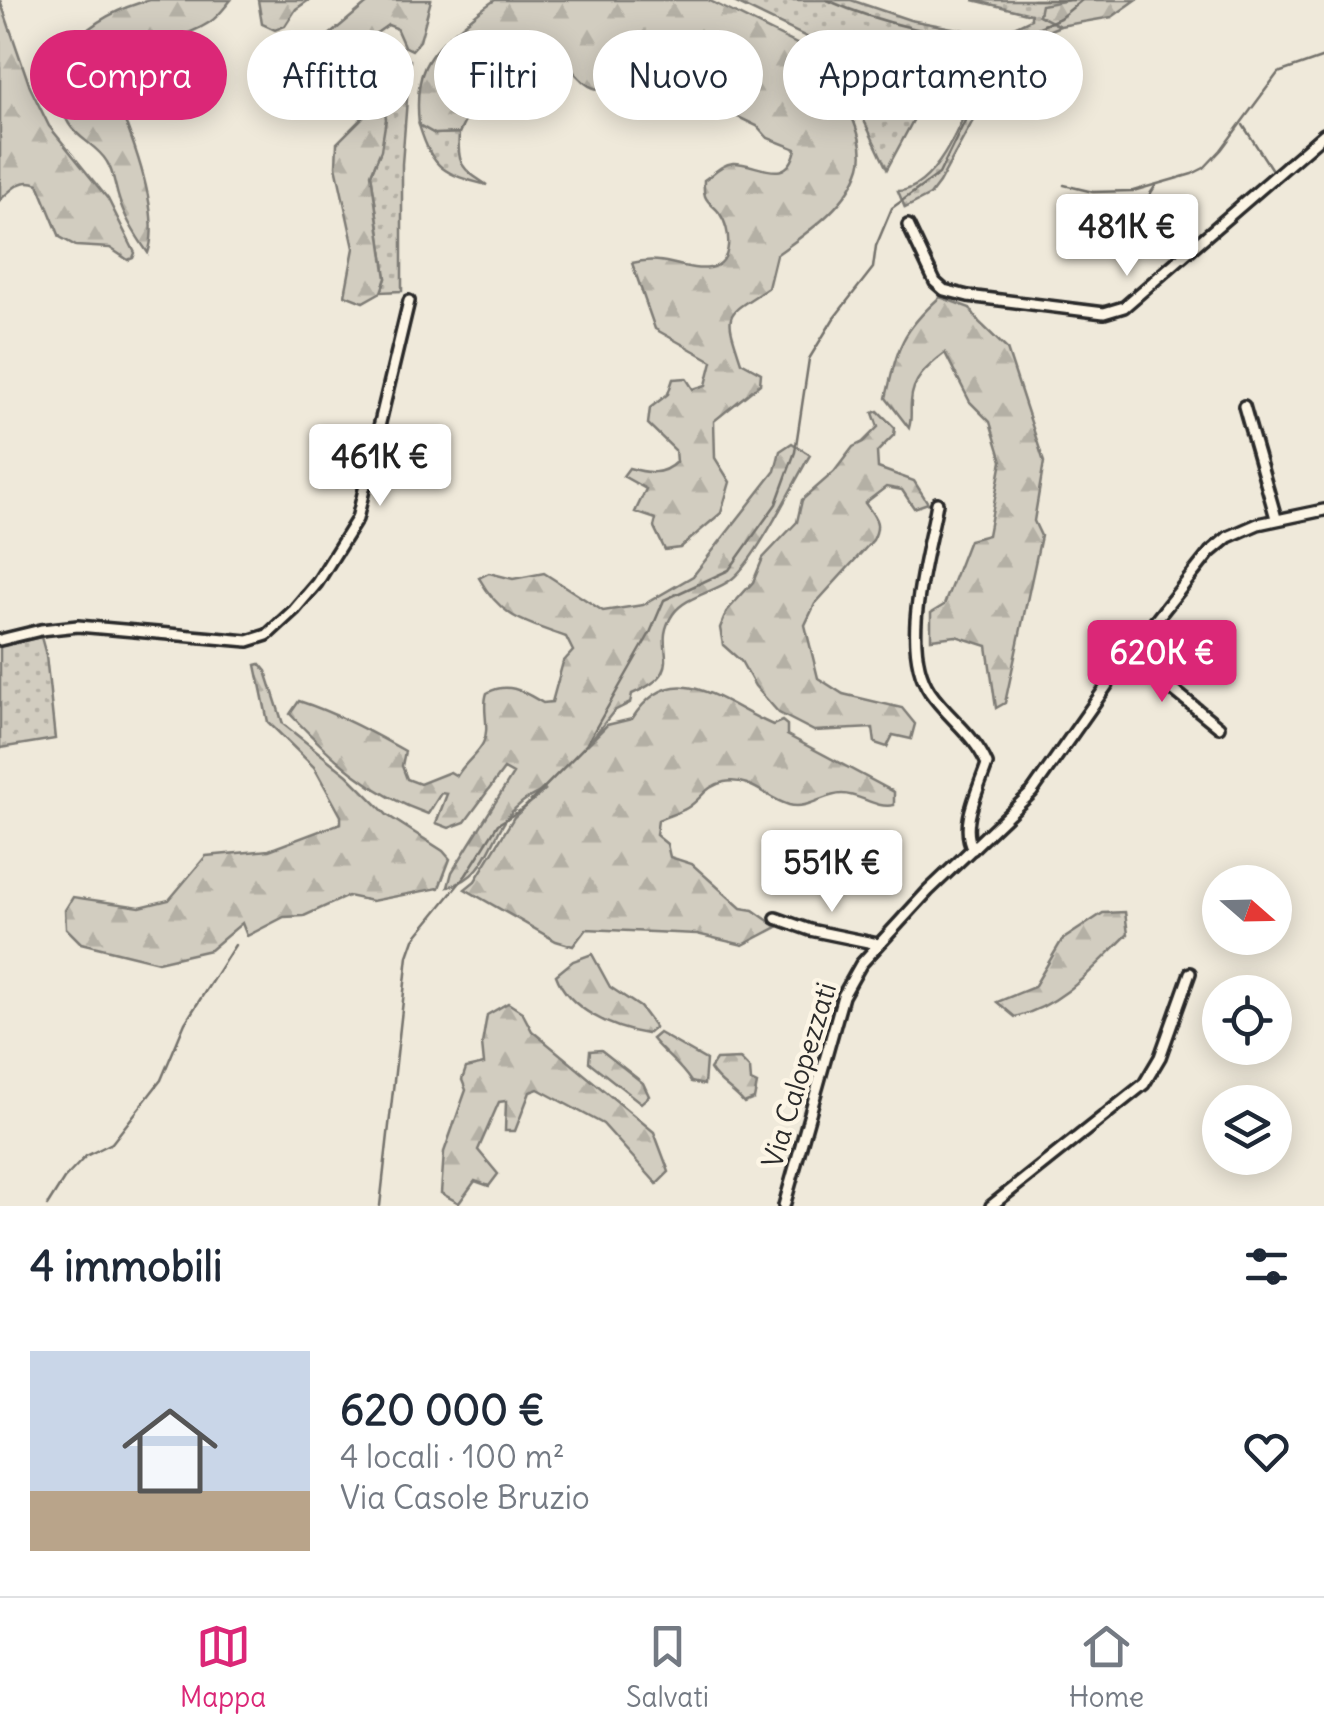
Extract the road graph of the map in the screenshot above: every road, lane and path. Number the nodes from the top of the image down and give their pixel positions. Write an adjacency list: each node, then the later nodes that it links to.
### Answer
1 (1324, 134): 2 (street)
2 (908, 224)
3 (410, 301): 8 (street)
4 (1244, 406): 7 (street)
5 (938, 503): 11 (street)
6 (1324, 510): 7 (street, Via Calopezzati)
7 (1276, 518): 9 (street, Via Calopezzati)
8 (0, 640)
9 (1129, 654): 10 (street); 11 (street, Via Calopezzati)
10 (1219, 728)
11 (973, 849): 13 (street, Via Calopezzati)
12 (776, 918): 13 (street)
13 (878, 944): 15 (street, Via Calopezzati)
14 (1190, 973): 16 (street)
15 (784, 1206)
16 (991, 1206)

